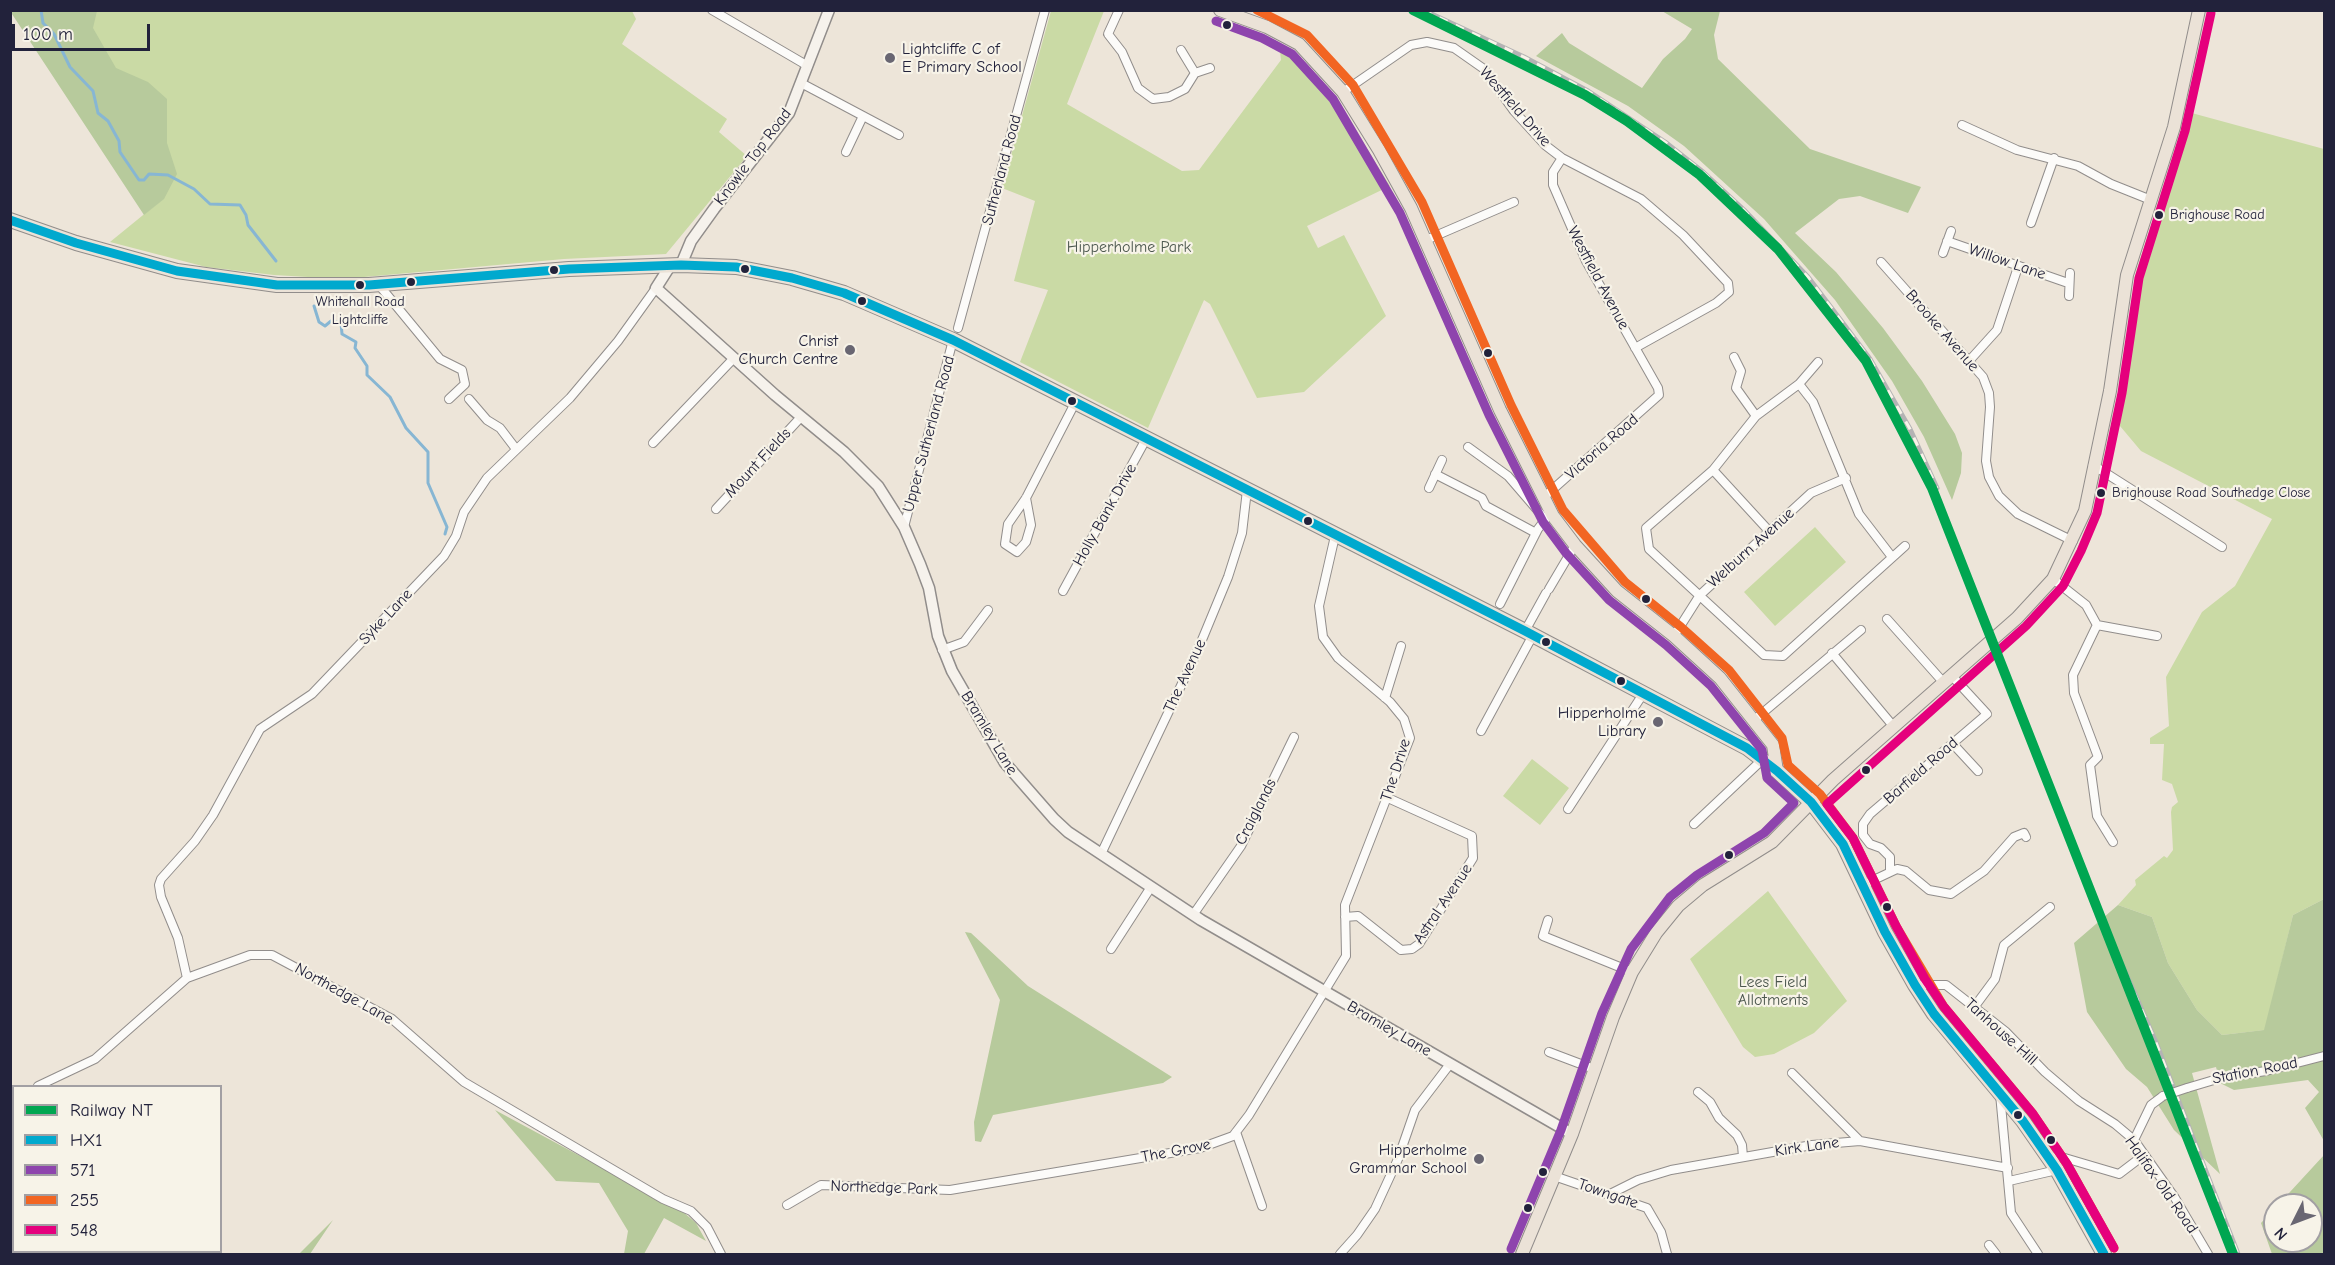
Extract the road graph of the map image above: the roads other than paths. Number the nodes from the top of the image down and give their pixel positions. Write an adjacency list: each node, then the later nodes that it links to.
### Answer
1 (712, 10): 9 (street)
2 (829, 10): 9 (street, Knowle Top Road)
3 (1045, 10): 36 (street, Sutherland Road)
4 (1119, 10): 11 (street)
5 (1220, 10): 7 (main road)
6 (2199, 10): 20 (main road)
7 (1248, 14): 13 (main road)
8 (1181, 50): 11 (street)
9 (808, 66): 12 (street, Knowle Top Road)
10 (1210, 68): 11 (street)
11 (1195, 73)
12 (801, 83): 14 (street); 29 (street, Knowle Top Road)
13 (1343, 92): 18 (street, Westfield Drive); 25 (main road)
14 (863, 116): 16 (street); 17 (street)
15 (1962, 125): 19 (street)
16 (899, 135)
17 (846, 152)
18 (1562, 158): 37 (street, Westfield Avenue); 37 (street, Westfield Drive)
19 (2054, 158): 20 (street); 23 (street)
20 (2151, 200): 54 (main road)
21 (1514, 202): 25 (street)
22 (10, 219): 33 (highway)
23 (2031, 223)
24 (1951, 231): 26 (street, Willow Lane)
25 (1426, 240): 61 (main road)
26 (1947, 241): 27 (street, Willow Lane); 30 (street, Willow Lane)
27 (1943, 253)
28 (1881, 262): 40 (street, Brooke Avenue)
29 (675, 266): 33 (highway); 34 (street, Syke Lane); 36 (highway)
30 (2018, 267): 32 (street, Willow Lane); 40 (street)
31 (2070, 273): 32 (street, Willow Lane)
32 (2068, 283): 35 (street, Willow Lane)
33 (379, 284): 44 (street)
34 (656, 288): 39 (street, Bramley Lane); 52 (street, Syke Lane)
35 (2069, 296)
36 (956, 334): 46 (highway); 64 (street, Upper Sutherland Road)
37 (1635, 348): 43 (street, Westfield Avenue)
38 (1734, 357): 47 (street)
39 (734, 358): 48 (street, Bramley Lane); 50 (street)
40 (1969, 361): 68 (street, Brooke Avenue)
41 (1818, 362): 42 (street)
42 (1799, 384): 47 (street); 57 (street)
43 (1659, 395): 61 (street, Victoria Road)
44 (449, 399)
45 (469, 399): 52 (street)
46 (1075, 403): 49 (highway); 60 (street)
47 (1756, 416): 55 (street)
48 (801, 417): 62 (street, Mount Fields); 64 (street, Bramley Lane)
49 (1146, 439): 59 (highway); 74 (street, Holly Bank Drive)
50 (653, 443)
51 (1468, 447): 63 (street)
52 (516, 449): 114 (street, Syke Lane)
53 (1442, 460): 56 (street)
54 (2093, 465): 68 (main road); 71 (street)
55 (1713, 470): 65 (street); 75 (street)
56 (1435, 474): 58 (street); 66 (street)
57 (1846, 478): 65 (street, Welburn Avenue); 72 (street)
58 (1429, 488)
59 (1247, 490): 67 (highway); 104 (street, The Avenue)
60 (1026, 498): 60 (street)
61 (1543, 498): 63 (main road)
62 (716, 509)
63 (1548, 515): 66 (street); 69 (main road)
64 (904, 527): 85 (street, Bramley Lane)
65 (1769, 531): 75 (street, Welburn Avenue)
66 (1536, 533): 76 (street)
67 (1335, 536): 81 (highway); 89 (street, The Drive)
68 (2073, 540): 73 (main road)
69 (1575, 545): 81 (street); 82 (main road)
70 (1905, 546): 72 (street)
71 (2222, 547)
72 (1892, 557): 75 (street)
73 (2053, 579): 79 (street); 87 (main road)
74 (1063, 591)
75 (1700, 595): 82 (street, Welburn Avenue)
76 (1500, 604)
77 (988, 610): 85 (street)
78 (1887, 619): 87 (street)
79 (2097, 625): 83 (street); 103 (street)
80 (1860, 630): 86 (street)
81 (1529, 633): 88 (highway); 92 (street)
82 (1674, 636): 90 (main road)
83 (2157, 636)
84 (1401, 646): 89 (street)
85 (942, 650): 104 (street, Bramley Lane)
86 (1832, 653): 90 (street); 91 (street)
87 (1948, 680): 91 (main road); 94 (street, Barfield Road)
88 (1643, 694): 95 (highway); 100 (street)
89 (1385, 698): 98 (street, The Drive)
90 (1753, 721): 96 (main road)
91 (1894, 726): 99 (main road)
92 (1481, 731)
93 (1294, 737): 109 (street, Craiglands)
94 (1953, 744): 97 (street); 105 (street, Barfield Road)
95 (1762, 760): 96 (highway); 101 (street)
96 (1778, 771): 99 (highway)
97 (1978, 771)
98 (1388, 798): 110 (street, The Drive); 110 (street, Astral Avenue)
99 (1811, 802): 106 (highway); 113 (main road)
100 (1568, 809)
101 (1694, 824)
102 (2026, 837): 105 (street)
103 (2113, 842)
104 (1101, 854): 107 (street, Bramley Lane)
105 (1890, 872): 106 (street)
106 (1863, 885): 115 (highway)
107 (1151, 887): 109 (street, Bramley Lane); 112 (street)
108 (2050, 907): 117 (street)
109 (1193, 915): 116 (street, Bramley Lane)
110 (1345, 917): 116 (street, The Drive)
111 (1548, 920): 113 (street)
112 (1111, 949)
113 (1632, 972): 121 (main road)
114 (188, 978): 123 (street, Northedge Lane); 143 (street, Northedge Lane)
115 (1915, 985): 117 (street, Tanhouse Hill); 125 (highway)
116 (1323, 991): 120 (street, Bramley Lane); 127 (street, The Grove)
117 (1975, 1005): 126 (street, Tanhouse Hill)
118 (1549, 1052): 121 (street)
119 (2325, 1056): 129 (street, Station Road, bridge)
120 (1450, 1064): 128 (street, Bramley Lane); 144 (street)
121 (1594, 1069): 128 (main road)
122 (1792, 1073): 130 (street)
123 (40, 1085)
124 (1698, 1092): 132 (street)
125 (2000, 1094): 133 (highway); 134 (street)
126 (2079, 1101): 129 (street, Halifax Old Road)
127 (1236, 1132): 138 (street, The Grove); 141 (street)
128 (1572, 1134): 136 (main road)
129 (2134, 1140): 131 (street, Halifax Old Road)
130 (1860, 1141): 132 (street, Kirk Lane); 134 (street, Kirk Lane)
131 (2144, 1155): 133 (street); 150 (street, Halifax Old Road)
132 (1743, 1157): 139 (street, Kirk Lane)
133 (2049, 1158): 135 (highway)
134 (2008, 1168): 137 (street)
135 (2057, 1170): 137 (street); 149 (highway)
136 (1554, 1176): 139 (street, Towngate); 145 (main road)
137 (2009, 1181): 148 (street)
138 (950, 1190): 140 (street, Northedge Park)
139 (1610, 1194): 146 (street, Towngate)
140 (786, 1205)
141 (1262, 1206)
142 (1989, 1245): 147 (street)
143 (721, 1254)
144 (1340, 1254)
145 (1522, 1254)
146 (1667, 1254)
147 (1996, 1254)
148 (2038, 1254)
149 (2104, 1254)
150 (2208, 1254)

